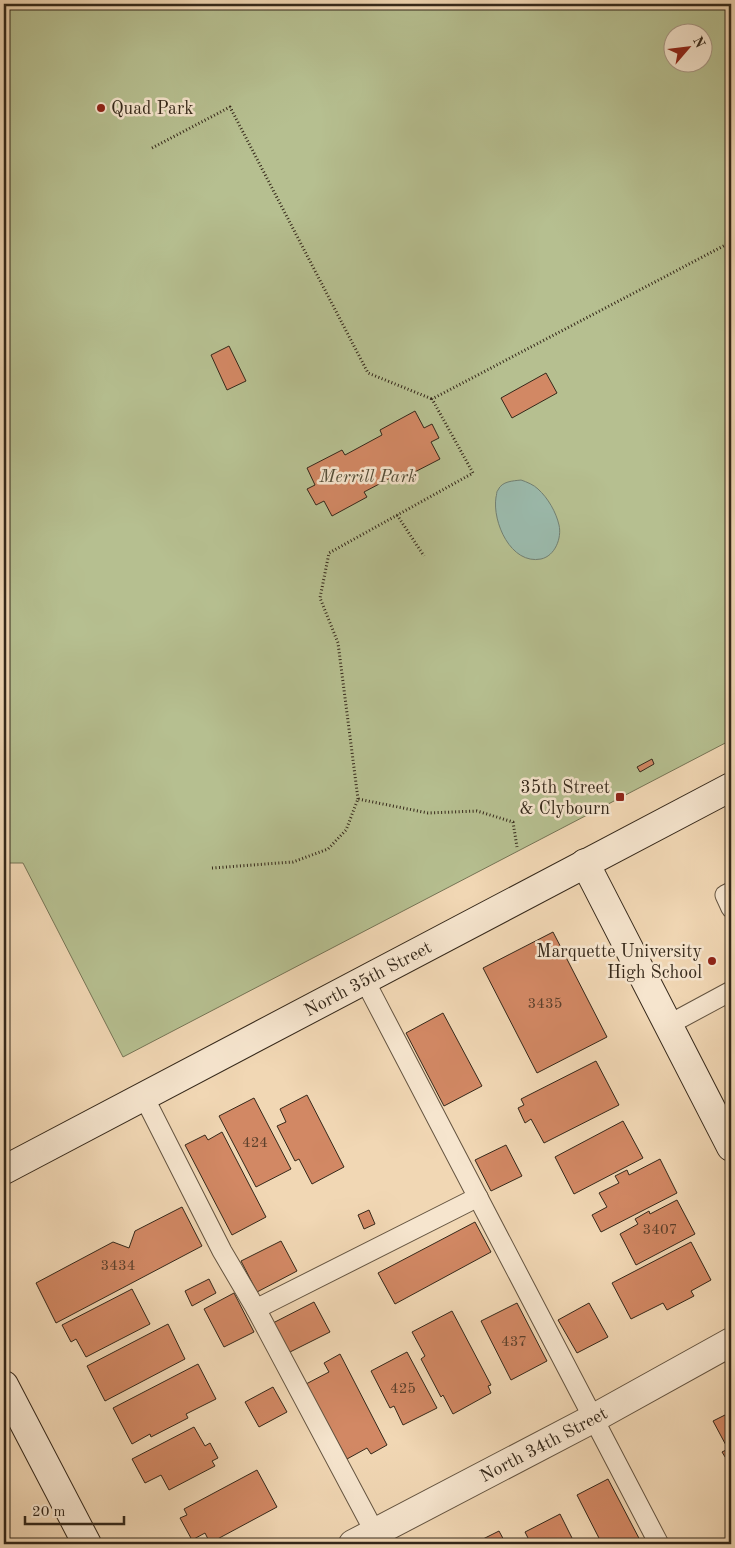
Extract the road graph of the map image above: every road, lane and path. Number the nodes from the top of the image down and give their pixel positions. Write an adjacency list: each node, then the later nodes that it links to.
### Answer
1 (152, 148): 3 (path)
2 (731, 242): 3 (path)
3 (432, 398): 4 (path)
4 (397, 516): 5 (path); 7 (path)
5 (424, 556)
6 (731, 787): 9 (street, North 35th Street)
7 (358, 799): 8 (path); 10 (path)
8 (517, 847)
9 (585, 863): 13 (street, North 35th Street); 15 (street)
10 (212, 868)
11 (731, 892): 12 (lane)
12 (731, 908)
13 (365, 980): 16 (street, North 35th Street); 19 (lane)
14 (731, 992): 15 (lane)
15 (668, 1025): 17 (street)
16 (144, 1097): 18 (street, North 35th Street); 20 (lane)
17 (731, 1146)
18 (4, 1170)
19 (478, 1197): 20 (lane); 24 (lane)
20 (256, 1309): 25 (lane)
21 (731, 1342): 24 (street, North 34th Street)
22 (4, 1385): 23 (street)
23 (11, 1416): 26 (street)
24 (594, 1418): 25 (street, North 34th Street); 27 (lane)
25 (370, 1541)
26 (87, 1544)
27 (659, 1544)

